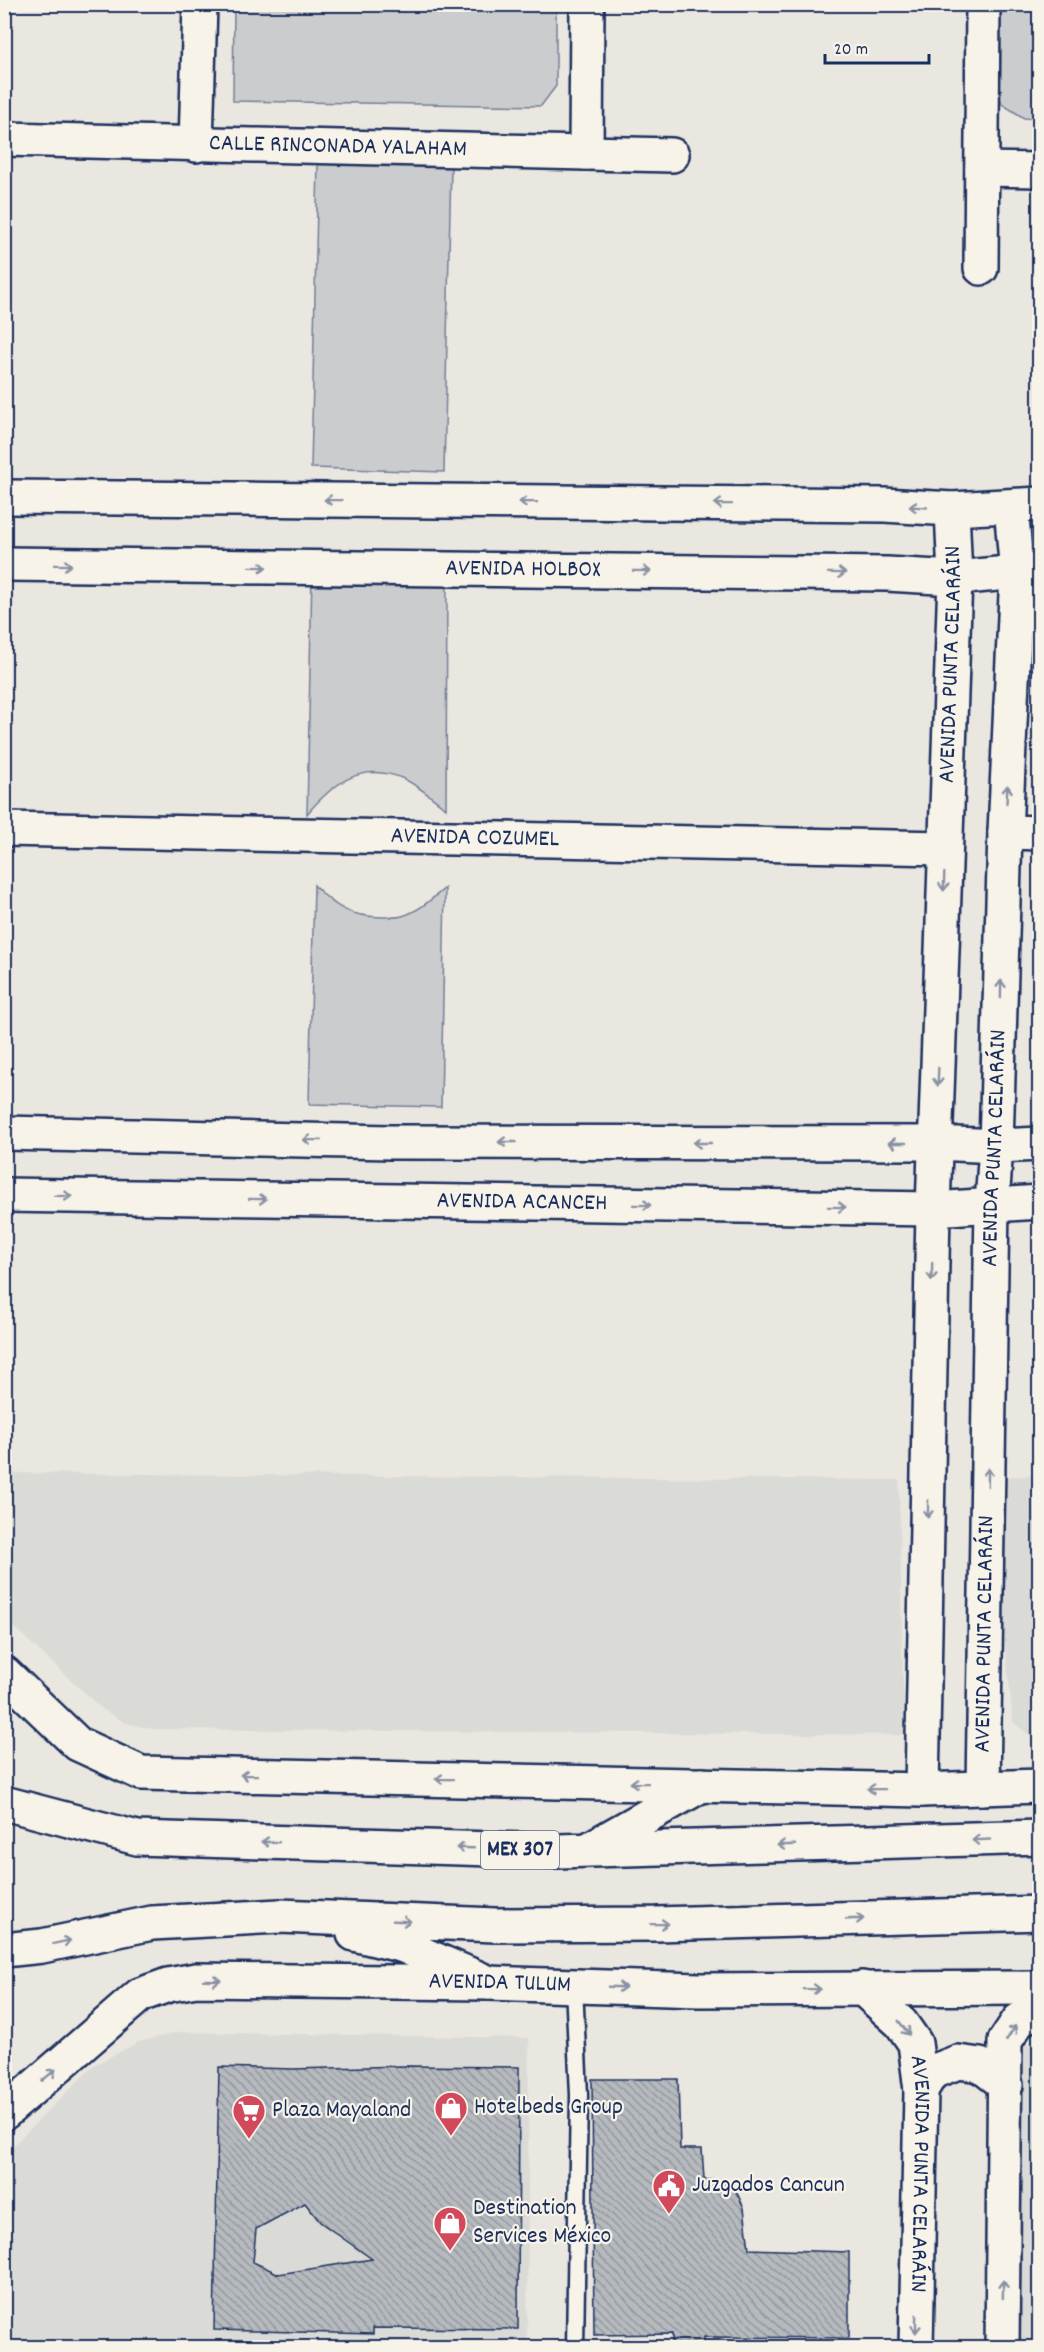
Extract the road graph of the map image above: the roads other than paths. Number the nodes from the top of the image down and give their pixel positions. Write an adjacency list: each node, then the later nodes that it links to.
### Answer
1 (200, 4): 5 (street)
2 (586, 4): 6 (street)
3 (984, 4): 8 (street)
4 (4, 139): 5 (street, CALLE RINCONADA YALAHAM)
5 (196, 145): 6 (street, CALLE RINCONADA YALAHAM)
6 (586, 153): 7 (street, CALLE RINCONADA YALAHAM)
7 (672, 155)
8 (982, 169): 9 (street); 10 (street)
9 (1040, 170)
10 (981, 268)
11 (4, 498): 13 (street, one-way to 11)
12 (1025, 505): 13 (street); 15 (street, AVENIDA PUNTA CELARÁIN)
13 (952, 509): 16 (street, AVENIDA PUNTA CELARÁIN)
14 (4, 564): 16 (street, AVENIDA HOLBOX, one-way to 16)
15 (1028, 572): 16 (street, AVENIDA HOLBOX); 18 (street, AVENIDA PUNTA CELARÁIN, one-way to 15)
16 (955, 578): 20 (street, AVENIDA PUNTA CELARÁIN)
17 (4, 829): 20 (street, AVENIDA COZUMEL)
18 (1005, 832): 19 (street); 24 (street, AVENIDA PUNTA CELARÁIN, one-way to 18)
19 (1040, 833)
20 (945, 848): 22 (street, AVENIDA PUNTA CELARÁIN, one-way to 22)
21 (4, 1133): 22 (street, one-way to 21)
22 (936, 1143): 24 (street); 28 (street, AVENIDA PUNTA CELARÁIN)
23 (1040, 1144): 24 (street)
24 (996, 1146): 27 (street, AVENIDA PUNTA CELARÁIN)
25 (4, 1195): 28 (street, AVENIDA ACANCEH, one-way to 28)
26 (1040, 1202): 27 (street, AVENIDA ACANCEH)
27 (992, 1204): 28 (street, AVENIDA ACANCEH); 32 (street, AVENIDA PUNTA CELARÁIN, one-way to 27)
28 (933, 1209): 33 (street, AVENIDA PUNTA CELARÁIN, one-way to 33)
29 (4, 1672): 30 (street, one-way to 29)
30 (702, 1785): 33 (street, one-way to 30); 36 (street)
31 (1040, 1786): 32 (street)
32 (983, 1788): 33 (street)
33 (922, 1790)
34 (4, 1803): 36 (street, MEX 307, one-way to 34)
35 (1040, 1837): 36 (street, MEX 307, one-way to 36)
36 (586, 1851)
37 (1040, 1913): 38 (street, one-way to 37)
38 (280, 1916): 39 (street, one-way to 38); 40 (street)
39 (4, 1950)
40 (489, 1983): 41 (street, AVENIDA TULUM); 47 (street, AVENIDA TULUM, one-way to 40)
41 (574, 1986): 42 (street, AVENIDA TULUM, one-way to 42); 48 (lane)
42 (862, 1988): 43 (street, AVENIDA TULUM); 46 (street, AVENIDA PUNTA CELARÁIN, one-way to 46)
43 (1040, 1988)
44 (1040, 2009): 45 (street, one-way to 44)
45 (1006, 2085): 46 (street); 50 (street, one-way to 45)
46 (921, 2090): 49 (street, AVENIDA PUNTA CELARÁIN, one-way to 49)
47 (4, 2113)
48 (575, 2348)
49 (916, 2348)
50 (1002, 2348)

